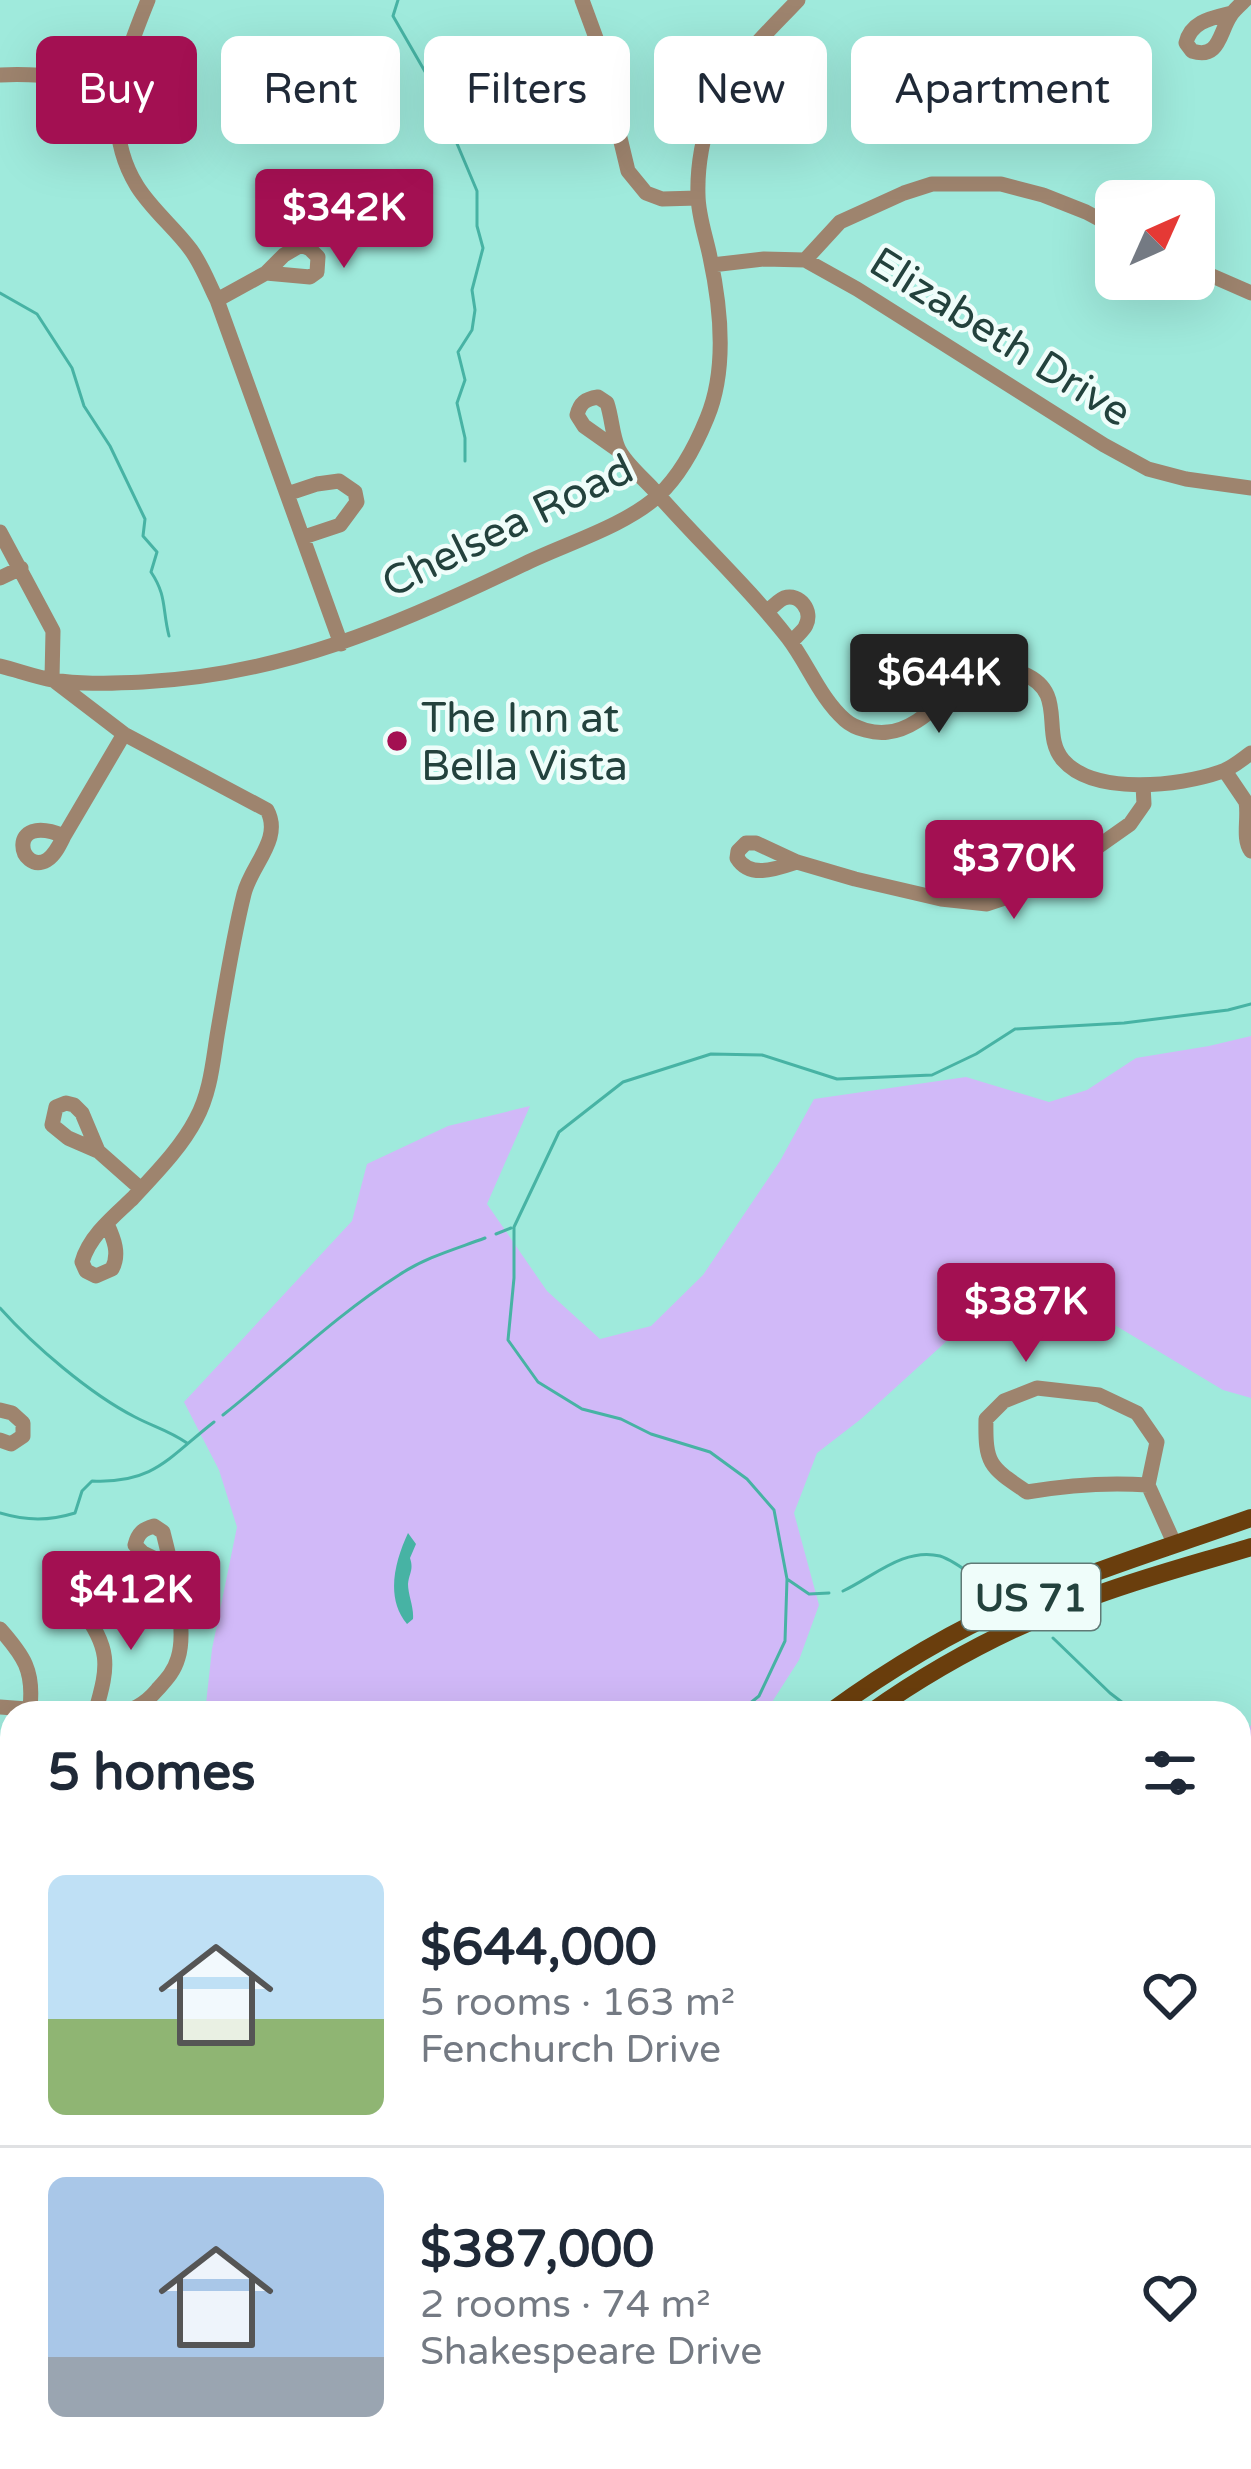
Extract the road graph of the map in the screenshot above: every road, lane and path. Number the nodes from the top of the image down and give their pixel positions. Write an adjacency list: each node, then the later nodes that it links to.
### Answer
1 (148, 0): 6 (street)
2 (582, 0): 10 (street)
3 (1245, 0): 5 (street)
4 (790, 3): 10 (street, Chelsea Road)
5 (1232, 13)
6 (133, 36)
7 (0, 75): 8 (street)
8 (36, 75)
9 (120, 144): 17 (street)
10 (698, 198): 13 (street, Chelsea Road)
11 (1095, 218): 12 (street)
12 (805, 260): 13 (street, Elizabeth Drive); 19 (street, Elizabeth Drive)
13 (712, 265): 21 (street, Chelsea Road)
14 (266, 273): 17 (street)
15 (1215, 277): 16 (street)
16 (1251, 293)
17 (217, 300): 20 (street)
18 (618, 450): 21 (street)
19 (1251, 488)
20 (287, 494): 23 (street); 23 (street)
21 (658, 495): 26 (street); 28 (street, Chelsea Road)
22 (0, 532): 24 (street)
23 (304, 537): 28 (street)
24 (20, 568): 25 (street); 30 (street)
25 (0, 578)
26 (767, 612): 27 (street); 27 (street)
27 (791, 642): 34 (street)
28 (341, 644): 30 (street, Chelsea Road)
29 (0, 665): 30 (street, Chelsea Road)
30 (52, 680): 31 (street)
31 (124, 734): 36 (street); 40 (street)
32 (1251, 753): 33 (street)
33 (1226, 771): 34 (street); 35 (street)
34 (1143, 785): 38 (street)
35 (1248, 804): 37 (street)
36 (64, 836)
37 (1251, 851)
38 (797, 862)
39 (98, 1151): 40 (street)
40 (142, 1189): 41 (street)
41 (107, 1224)
42 (0, 1410): 43 (street)
43 (0, 1440)
44 (1148, 1485): 44 (street); 46 (street)
45 (1251, 1518): 46 (main road, US 71)
46 (1175, 1545): 54 (main road, US 71)
47 (1251, 1546): 55 (main road, US 71)
48 (170, 1566): 53 (street)
49 (80, 1606): 52 (street)
50 (0, 1629): 51 (street)
51 (30, 1701)
52 (98, 1701)
53 (145, 1701)
54 (845, 1701)
55 (889, 1701)

